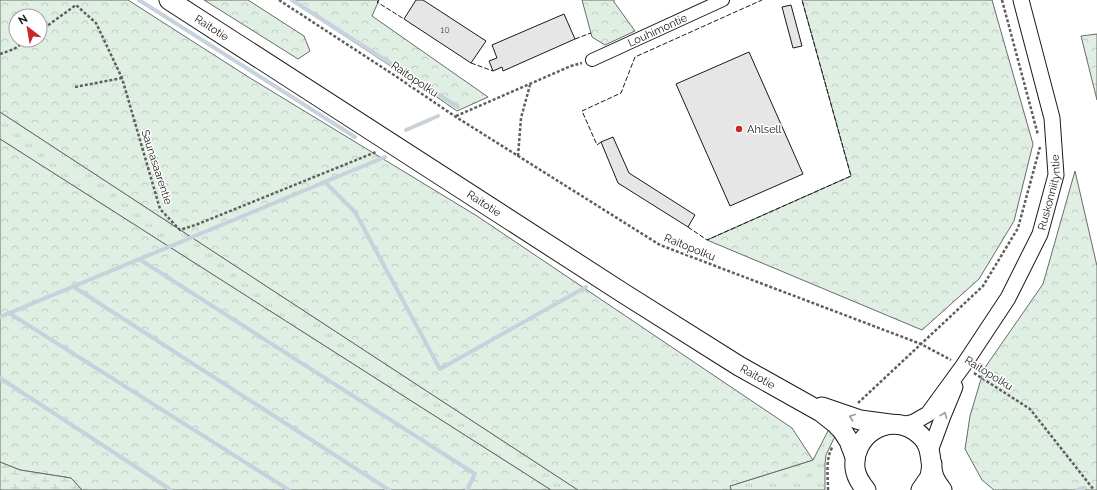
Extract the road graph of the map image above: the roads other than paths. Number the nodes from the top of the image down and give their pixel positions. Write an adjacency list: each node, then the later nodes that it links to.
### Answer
1 (169, 0): 6 (main road, Raitotie)
2 (723, 0): 4 (street, Louhimontie)
3 (1021, 0): 5 (street, Ruskonniityntie)
4 (592, 60)
5 (963, 366): 7 (street, Ruskonniityntie); 9 (street, Ruskonniityntie, one-way to 5)
6 (846, 423): 7 (main road, Raitotie, one-way to 6); 8 (main road, Raitotie)
7 (896, 425): 8 (main road); 9 (main road)
8 (855, 457): 10 (main road, Raitotie)
9 (931, 458): 11 (main road); 12 (main road)
10 (866, 490)
11 (921, 490)
12 (942, 490)

